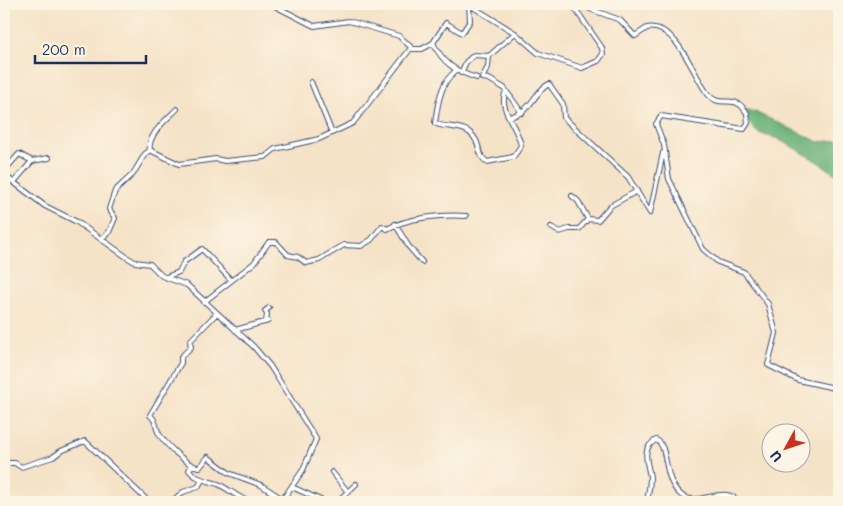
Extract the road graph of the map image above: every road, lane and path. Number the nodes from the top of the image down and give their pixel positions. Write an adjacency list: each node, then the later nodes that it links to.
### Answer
1 (271, 4): 7 (street)
2 (468, 4): 5 (street); 6 (street)
3 (572, 4): 5 (street)
4 (584, 4): 19 (street)
5 (515, 33): 8 (street)
6 (434, 43): 7 (street); 9 (street)
7 (411, 48): 17 (street)
8 (489, 56): 10 (street); 13 (street)
9 (456, 70): 10 (street); 16 (street)
10 (462, 73): 11 (street)
11 (477, 78)
12 (311, 82): 17 (street)
13 (506, 91): 15 (street); 16 (street)
14 (177, 109): 18 (street)
15 (522, 113): 16 (street); 25 (street)
16 (510, 117)
17 (332, 132): 18 (street)
18 (150, 150): 31 (street)
19 (664, 150): 25 (street); 39 (street)
20 (49, 158): 21 (street)
21 (32, 161): 22 (street); 24 (street)
22 (4, 171)
23 (4, 175): 24 (street)
24 (14, 182): 31 (street)
25 (637, 191): 28 (street)
26 (572, 196): 28 (street)
27 (466, 216): 29 (street)
28 (588, 219): 30 (street)
29 (395, 224): 32 (street); 34 (street)
30 (551, 228)
31 (101, 239): 33 (street)
32 (422, 262)
33 (166, 277): 34 (street); 35 (street)
34 (231, 280): 35 (street)
35 (204, 302): 37 (street)
36 (269, 308): 38 (street)
37 (217, 313): 38 (street); 41 (street)
38 (235, 330): 45 (street)
39 (839, 389)
40 (4, 463): 48 (street)
41 (192, 465): 43 (street); 47 (street)
42 (332, 472): 46 (street)
43 (202, 480): 49 (street); 50 (street)
44 (356, 484): 46 (street)
45 (292, 486): 47 (street); 51 (street)
46 (348, 492): 52 (street)
47 (282, 501)
48 (149, 502)
49 (172, 502)
50 (250, 502)
51 (325, 502)
52 (337, 502)
53 (647, 502): 54 (street)
54 (739, 502)

